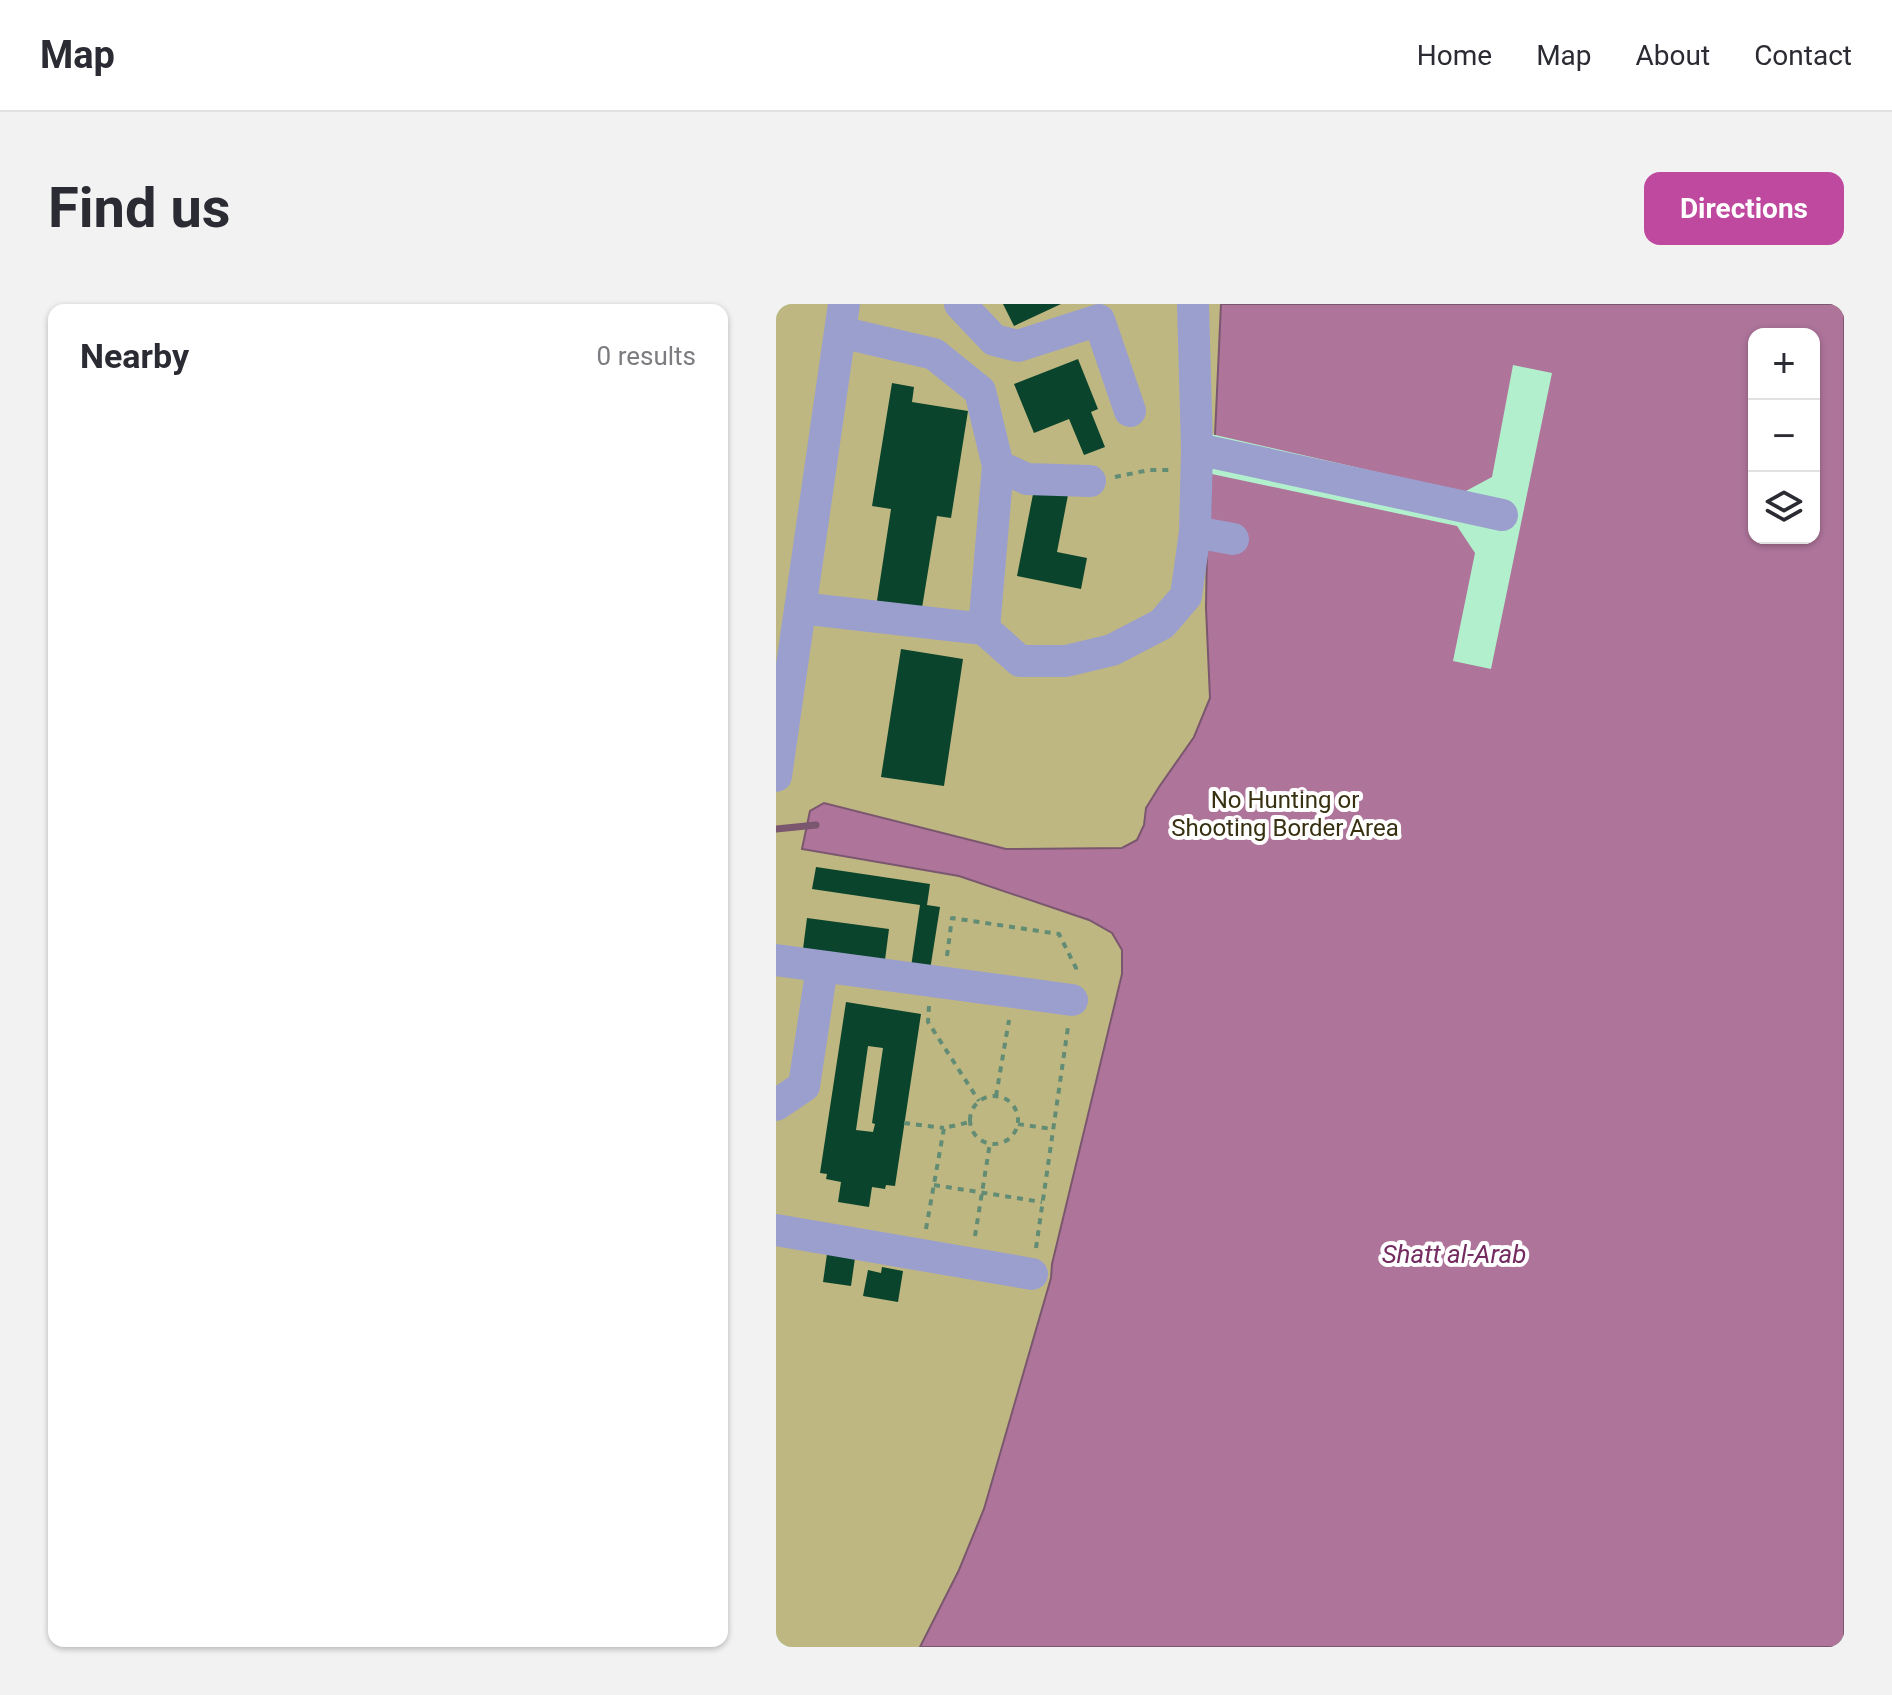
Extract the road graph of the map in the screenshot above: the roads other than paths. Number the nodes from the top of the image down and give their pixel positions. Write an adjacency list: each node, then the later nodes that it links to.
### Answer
1 (960, 304): 4 (lane)
2 (1193, 304): 5 (lane)
3 (842, 318): 6 (lane); 11 (lane)
4 (1130, 411)
5 (1196, 460): 8 (lane); 9 (lane)
6 (998, 466): 7 (lane); 12 (lane)
7 (1090, 481)
8 (1502, 515)
9 (1195, 532): 10 (lane); 12 (lane)
10 (1233, 539)
11 (800, 608): 12 (lane); 13 (lane)
12 (984, 629)
13 (776, 776)
14 (776, 960): 15 (lane)
15 (822, 967): 16 (lane); 17 (lane)
16 (1072, 1000)
17 (776, 1105)
18 (776, 1230): 19 (lane)
19 (1032, 1274)

